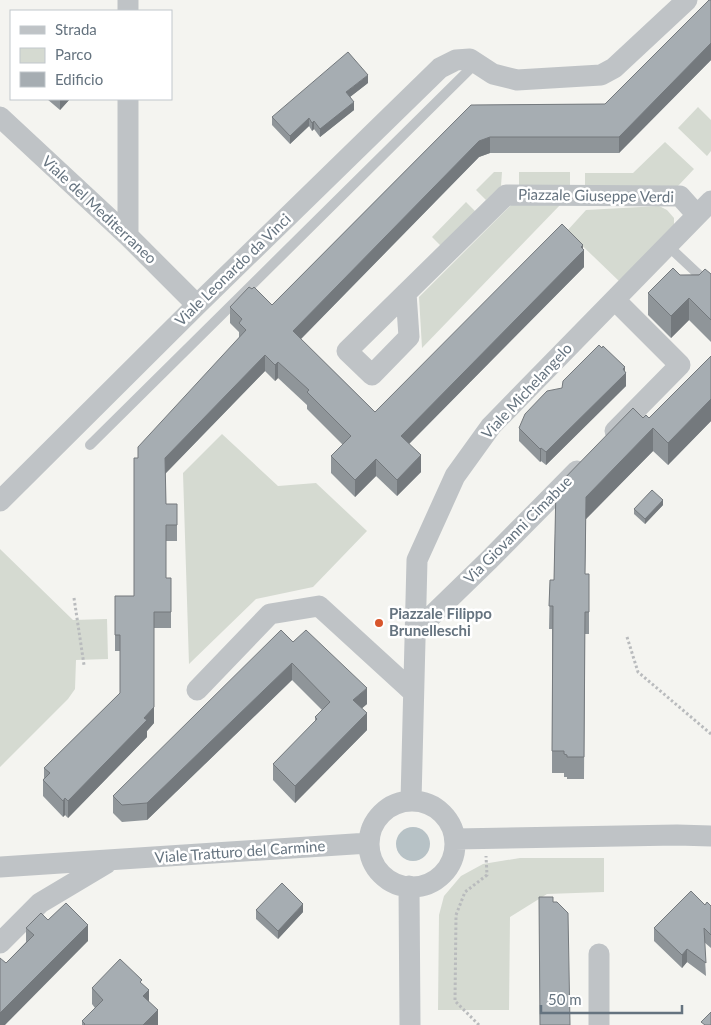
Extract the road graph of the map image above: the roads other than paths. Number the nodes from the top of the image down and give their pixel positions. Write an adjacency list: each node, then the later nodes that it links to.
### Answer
1 (687, 0): 2 (street, Viale Leonardo da Vinci)
2 (476, 63): 11 (street, Viale Leonardo da Vinci); 12 (lane, Viale Leonardo da Vinci)
3 (128, 100): 6 (street)
4 (0, 117): 6 (street, Viale del Mediterraneo)
5 (704, 208): 7 (street, Viale Michelangelo); 9 (street, Piazzale Giuseppe Verdi)
6 (128, 236): 11 (street, Viale del Mediterraneo)
7 (668, 245): 8 (lane); 10 (street, Viale Michelangelo)
8 (711, 286)
9 (406, 293)
10 (615, 300): 14 (street, Viale Michelangelo); 14 (street, Via Giovanni Cimabue)
11 (197, 304): 13 (street, Viale Leonardo da Vinci)
12 (90, 445)
13 (0, 501)
14 (416, 631): 16 (street, Viale Michelangelo)
15 (197, 690): 16 (street)
16 (413, 692): 17 (street, Viale Michelangelo)
17 (411, 801): 19 (street); 20 (street)
18 (711, 836): 19 (street)
19 (455, 839): 24 (street)
20 (369, 843): 21 (street, Viale Tratturo del Carmine); 24 (street)
21 (112, 860): 22 (street, Viale Tratturo del Carmine); 25 (street)
22 (44, 864): 23 (street, Viale Tratturo del Carmine); 25 (street)
23 (0, 867)
24 (409, 886): 28 (street)
25 (40, 903): 26 (street)
26 (0, 943)
27 (599, 954): 29 (street)
28 (410, 1025)
29 (599, 1025)

